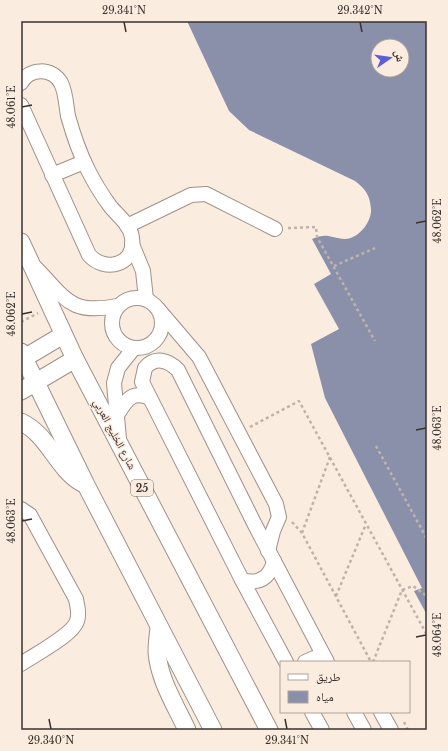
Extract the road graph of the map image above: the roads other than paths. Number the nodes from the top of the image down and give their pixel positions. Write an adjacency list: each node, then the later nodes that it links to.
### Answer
1 (21, 83): 3 (lane)
2 (21, 105): 4 (lane)
3 (84, 162): 4 (lane); 5 (lane)
4 (52, 174): 8 (lane)
5 (127, 226): 6 (lane); 8 (lane)
6 (276, 229)
7 (21, 242): 9 (main road, شارع الخليج العربي / 25)
8 (132, 244): 10 (lane)
9 (30, 263): 11 (lane); 13 (main road, شارع الخليج العربي / 25)
10 (146, 299): 11 (lane); 12 (lane)
11 (117, 306): 14 (lane)
12 (158, 310): 14 (lane); 24 (lane)
13 (63, 335): 15 (main road); 16 (main road, شارع الخليج العربي / 25)
14 (134, 348): 19 (lane)
15 (22, 357): 17 (main road)
16 (75, 359): 17 (main road); 21 (main road, شارع الخليج العربي / 25)
17 (28, 387): 22 (main road)
18 (150, 398): 19 (lane); 24 (lane); 25 (lane)
19 (117, 415): 21 (lane)
20 (21, 422): 22 (main road)
21 (119, 444): 36 (main road, شارع الخليج العربي / 25)
22 (86, 485): 26 (main road)
23 (21, 509): 30 (lane)
24 (271, 556): 25 (lane); 29 (lane)
25 (242, 580): 27 (lane)
26 (159, 628): 34 (main road); 35 (main road)
27 (285, 661)
28 (307, 661): 29 (lane)
29 (327, 661)
30 (21, 664)
31 (313, 713): 37 (lane)
32 (355, 713): 38 (lane)
33 (382, 713): 39 (lane)
34 (188, 730)
35 (214, 730)
36 (269, 730)
37 (322, 730)
38 (364, 730)
39 (391, 730)

